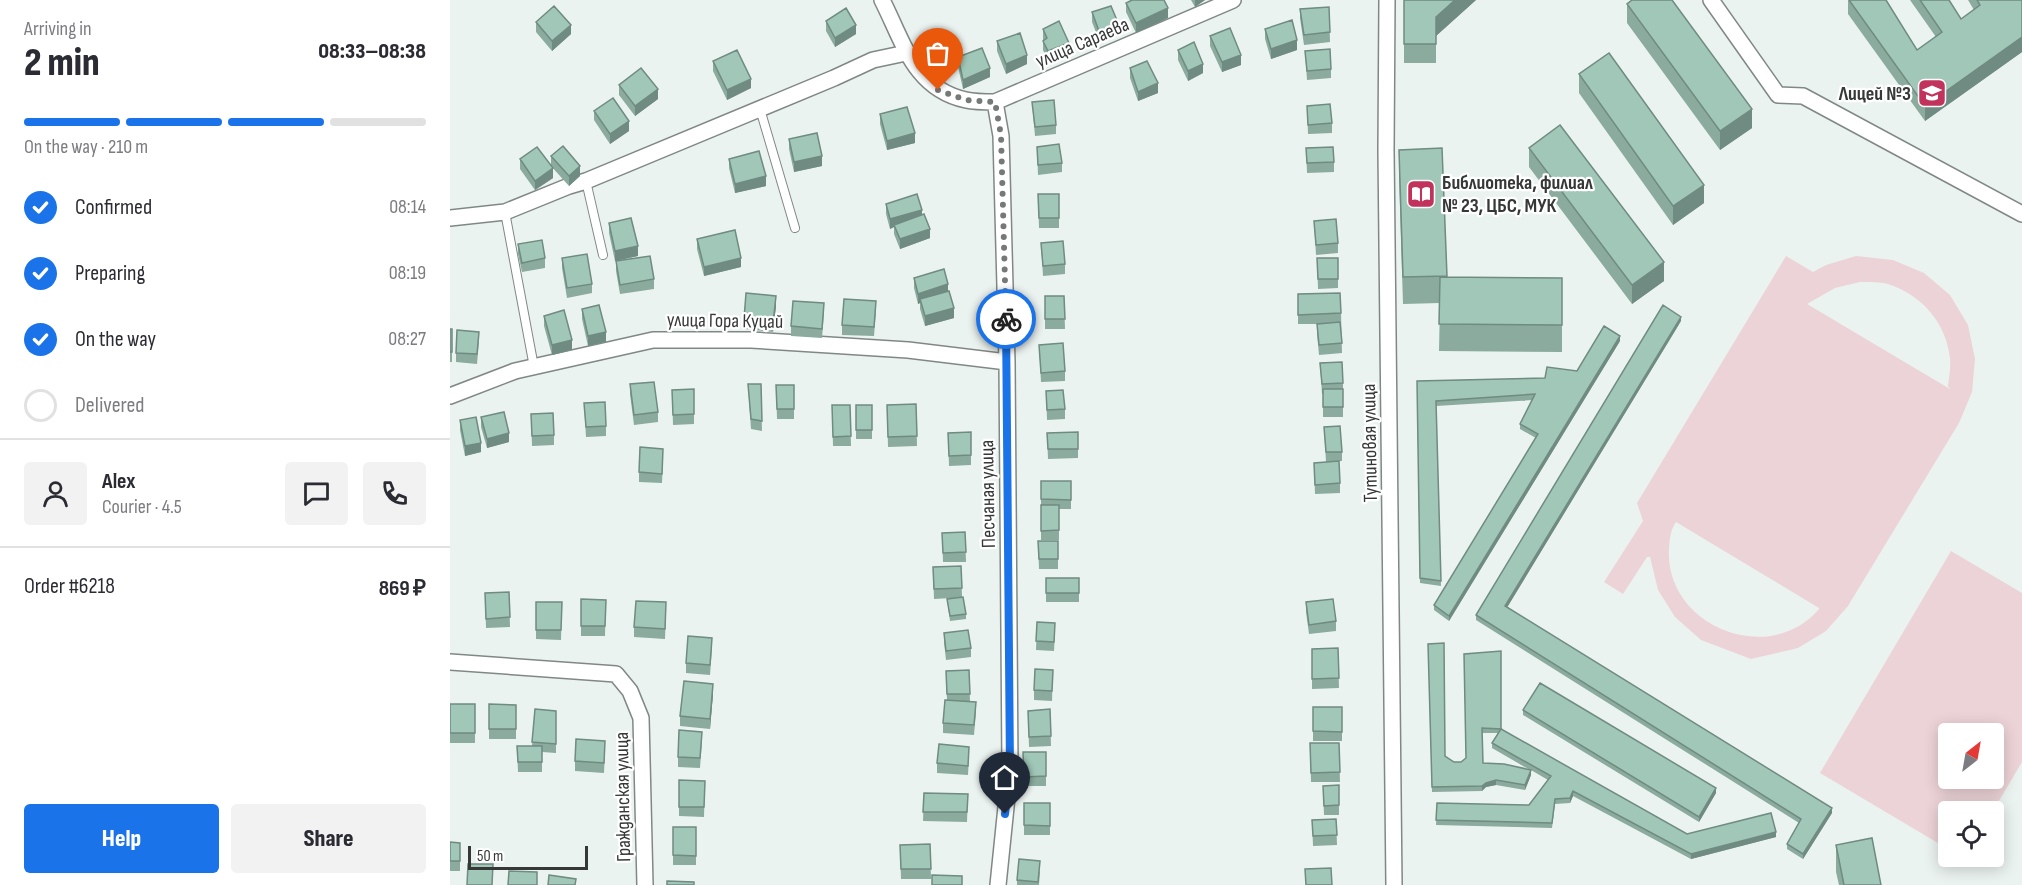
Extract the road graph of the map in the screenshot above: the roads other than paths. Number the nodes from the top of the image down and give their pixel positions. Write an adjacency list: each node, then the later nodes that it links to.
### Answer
1 (882, 0): 5 (street)
2 (1233, 0): 6 (street, улица Сараева)
3 (1387, 0): 20 (street, Тутиновая улица)
4 (1711, 0): 10 (street)
5 (906, 53): 6 (street); 7 (street)
6 (995, 102): 14 (street, Песчаная улица)
7 (760, 109): 8 (street); 12 (lane)
8 (586, 181): 9 (street); 13 (lane)
9 (505, 212): 11 (street); 15 (lane)
10 (2022, 214)
11 (450, 219)
12 (795, 228)
13 (603, 255)
14 (1007, 362): 15 (street, улица Гора Куцай); 19 (street, Песчаная улица)
15 (534, 367): 16 (street, улица Гора Куцай)
16 (450, 396)
17 (450, 662): 18 (street, Гражданская улица)
18 (645, 885)
19 (998, 885)
20 (1395, 885)

